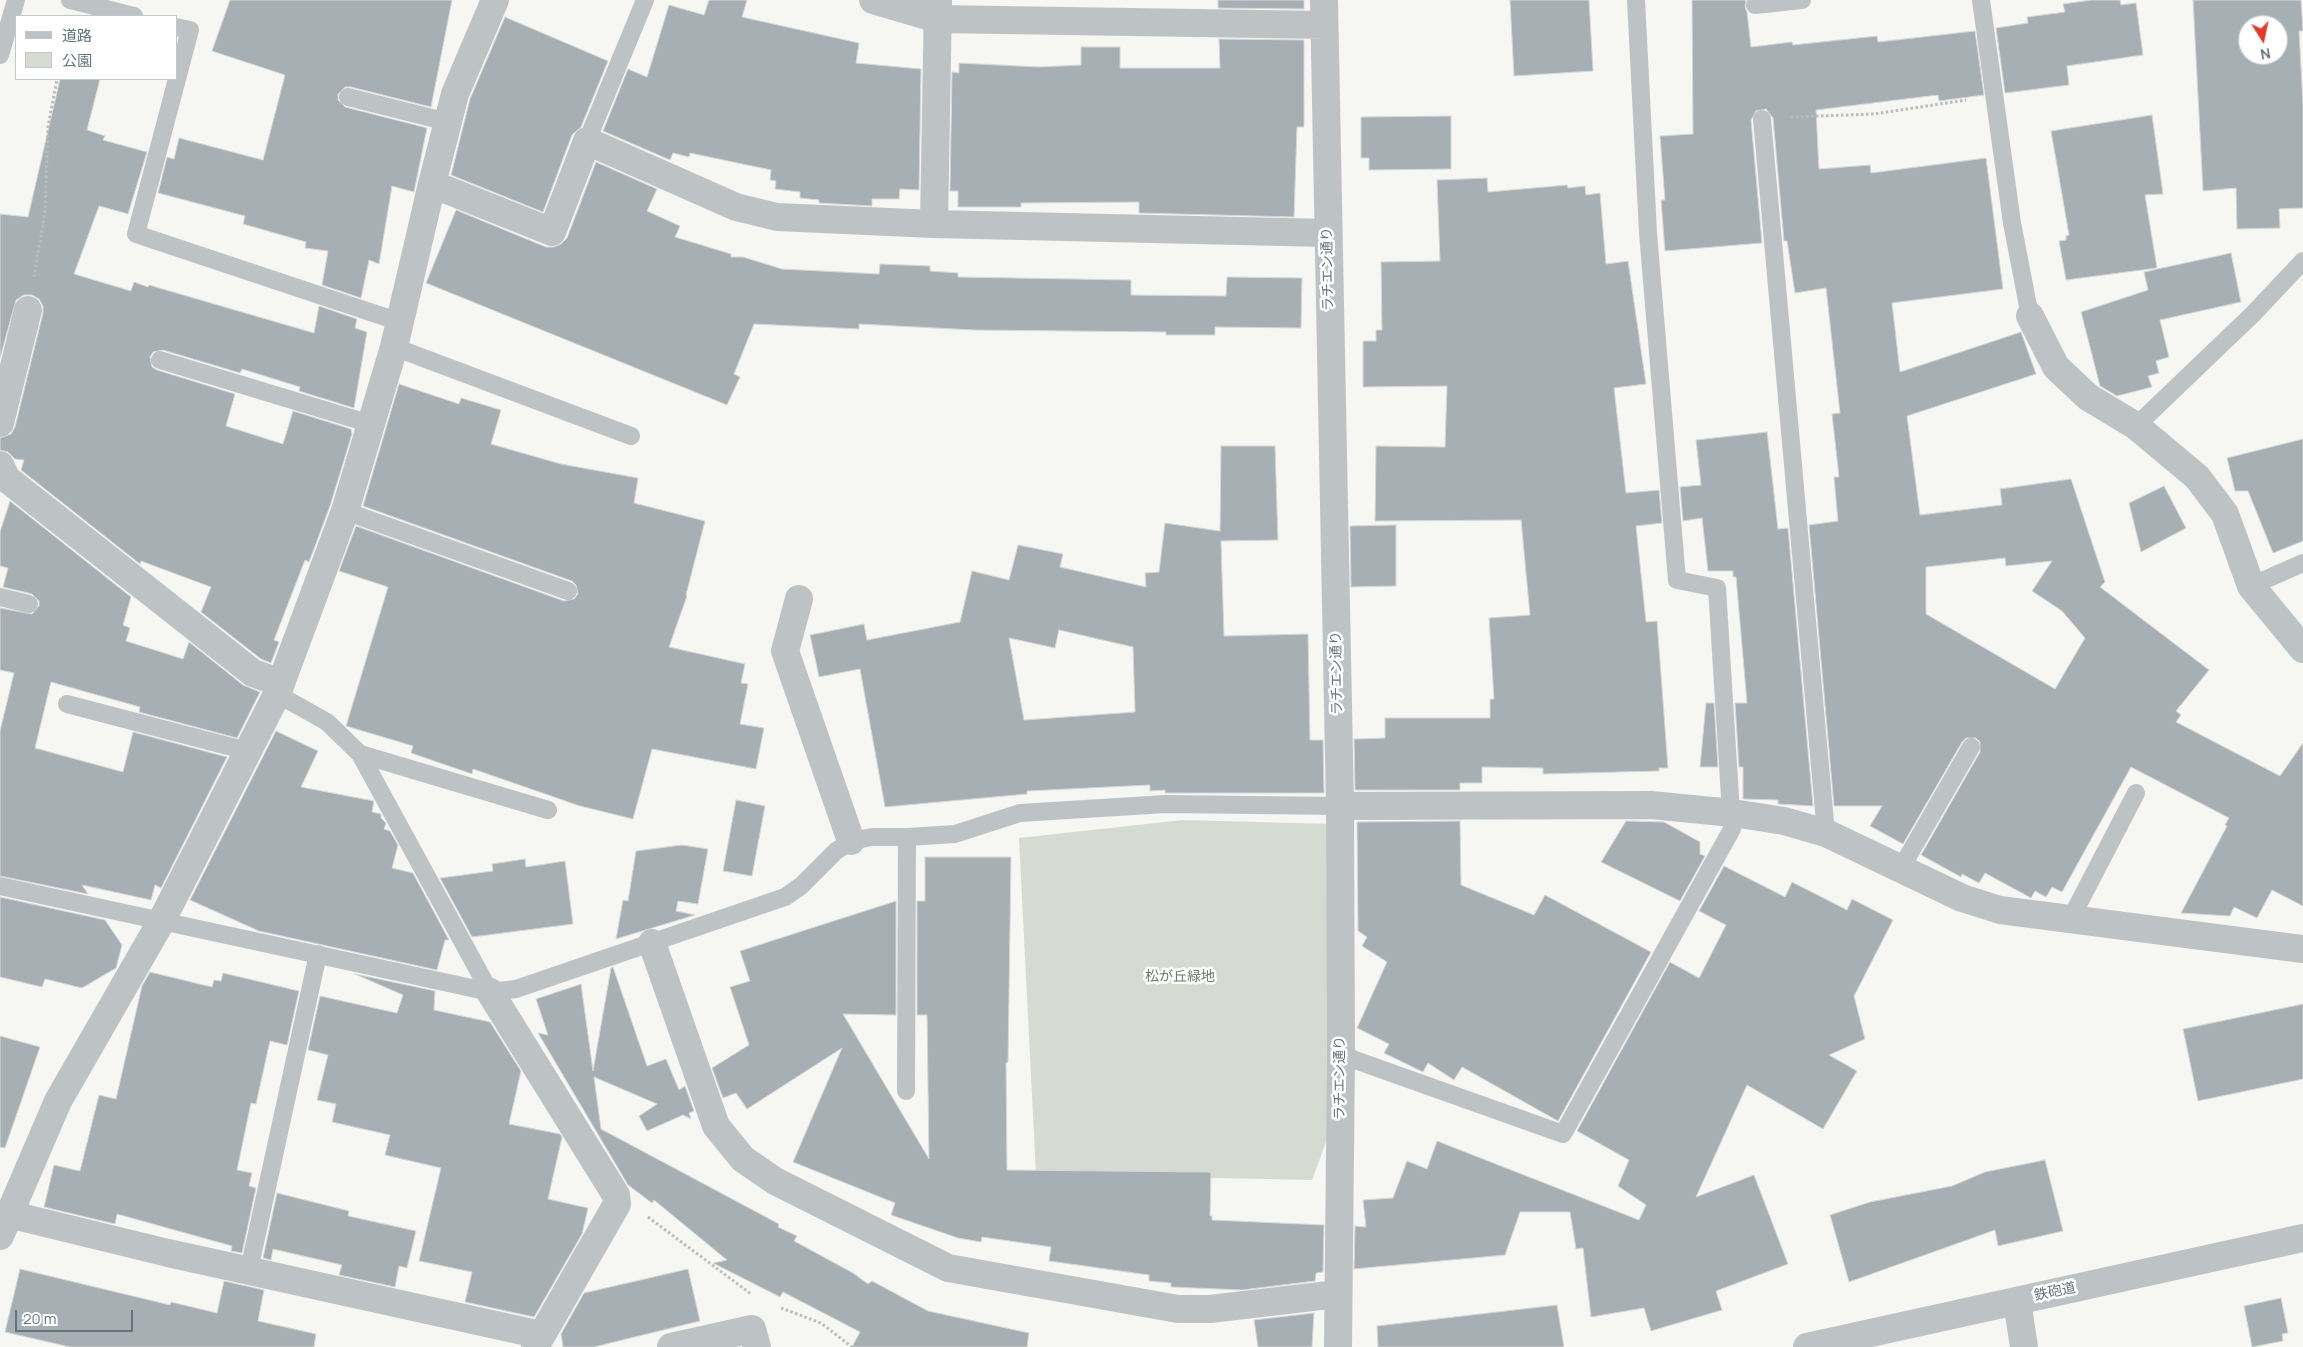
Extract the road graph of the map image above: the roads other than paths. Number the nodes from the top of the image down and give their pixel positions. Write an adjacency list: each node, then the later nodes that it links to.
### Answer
1 (16, 0): 14 (lane)
2 (70, 0): 12 (lane)
3 (495, 0): 19 (street)
4 (645, 0): 20 (lane)
5 (873, 0): 10 (street)
6 (1636, 0): 50 (lane)
7 (1802, 0): 9 (lane)
8 (1981, 0): 26 (lane)
9 (1755, 5)
10 (938, 9): 11 (street); 22 (street)
11 (1324, 13): 23 (street, ラチエン通り)
12 (130, 15)
13 (178, 27): 15 (lane)
14 (0, 55)
15 (178, 75)
16 (177, 80): 27 (lane)
17 (348, 97): 19 (lane)
18 (1762, 119): 51 (lane)
19 (448, 122): 21 (street)
20 (587, 141): 21 (street); 22 (street)
21 (432, 184): 27 (street)
22 (934, 224): 23 (street)
23 (1327, 233): 48 (street, ラチエン通り)
24 (2303, 261): 31 (lane)
25 (28, 310): 29 (street)
26 (2030, 316): 31 (street)
27 (397, 335): 30 (street); 32 (lane)
28 (160, 360): 30 (lane)
29 (0, 423)
30 (371, 424): 34 (street)
31 (2136, 426): 36 (street)
32 (631, 436)
33 (0, 465): 42 (street)
34 (345, 511): 37 (lane); 42 (street)
35 (2303, 562): 36 (lane)
36 (2251, 586): 41 (street)
37 (568, 591)
38 (0, 597): 40 (lane)
39 (799, 599): 53 (street)
40 (29, 604)
41 (2303, 649)
42 (279, 688): 45 (street); 46 (lane)
43 (66, 704): 45 (lane)
44 (1972, 747): 54 (lane)
45 (247, 752): 57 (street)
46 (360, 754): 49 (lane); 61 (lane)
47 (2136, 793): 56 (lane)
48 (1340, 806): 50 (street); 52 (lane); 62 (street, ラチエン通り)
49 (548, 810)
50 (1733, 813): 51 (street); 62 (lane)
51 (1826, 834): 54 (street)
52 (907, 838): 53 (lane); 63 (lane)
53 (851, 841): 58 (lane)
54 (1900, 870): 56 (street)
55 (0, 886): 57 (lane)
56 (2071, 918): 59 (street)
57 (162, 920): 60 (lane); 64 (street)
58 (652, 943): 61 (lane); 67 (street)
59 (2303, 949)
60 (318, 954): 61 (lane); 66 (lane)
61 (490, 992): 69 (street)
62 (1340, 1055): 67 (street, ラチエン通り)
63 (906, 1091)
64 (4, 1225): 66 (street)
65 (2303, 1238): 68 (street, 鉄砲道)
66 (249, 1270): 69 (street)
67 (1338, 1294): 72 (street, ラチエン通り)
68 (2017, 1301): 73 (street, 鉄砲道); 74 (street)
69 (538, 1341)
70 (671, 1347): 71 (street)
71 (757, 1347)
72 (1338, 1347)
73 (1807, 1347)
74 (2024, 1347)

